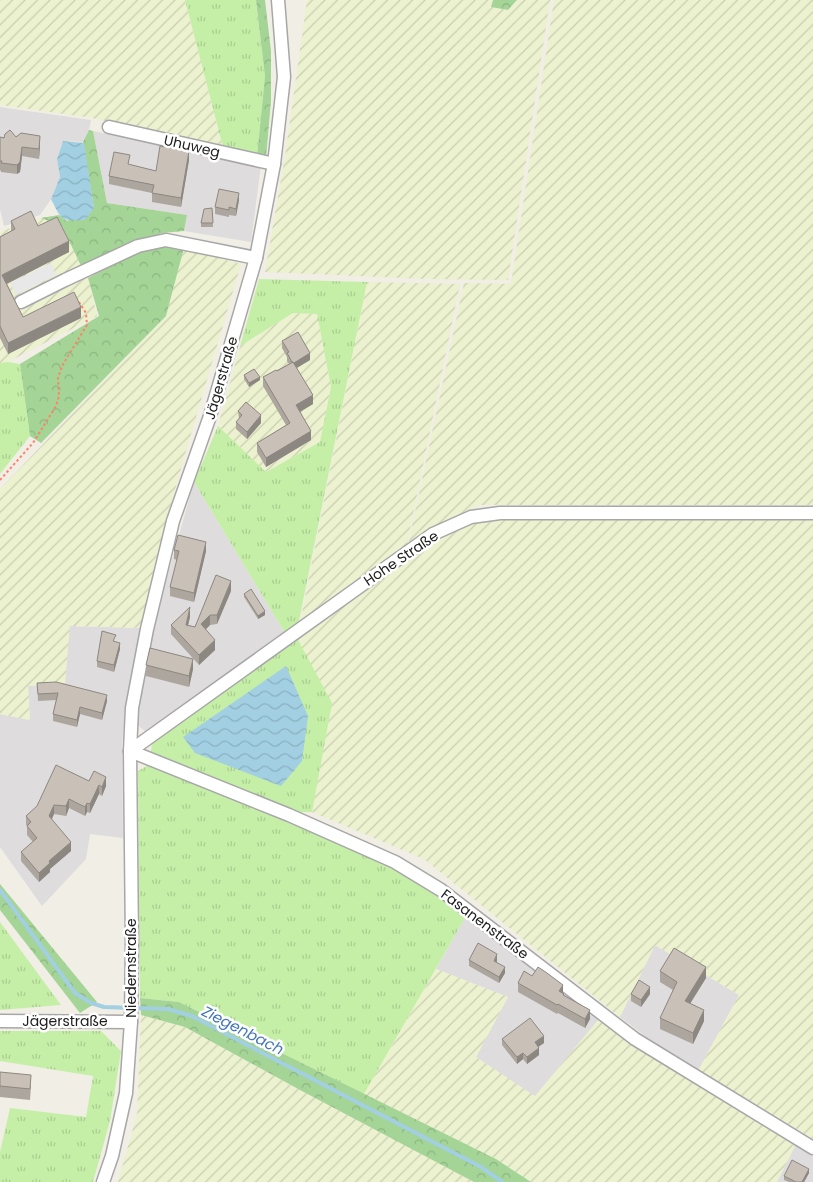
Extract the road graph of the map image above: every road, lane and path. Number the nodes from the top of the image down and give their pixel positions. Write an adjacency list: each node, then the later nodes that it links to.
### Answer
1 (278, 0): 3 (street, Jägerstraße)
2 (109, 126): 3 (street, Uhuweg)
3 (274, 164): 4 (street, Jägerstraße)
4 (256, 258): 6 (street); 9 (street, Jägerstraße)
5 (75, 296): 7 (path)
6 (21, 302)
7 (0, 480)
8 (813, 513): 9 (street, Hohe Straße)
9 (130, 751): 10 (street, Niedernstraße); 12 (street, Fasanenstraße)
10 (131, 1019): 11 (street, Jägerstraße); 13 (street, Niedernstraße)
11 (0, 1021)
12 (813, 1148)
13 (103, 1182)

